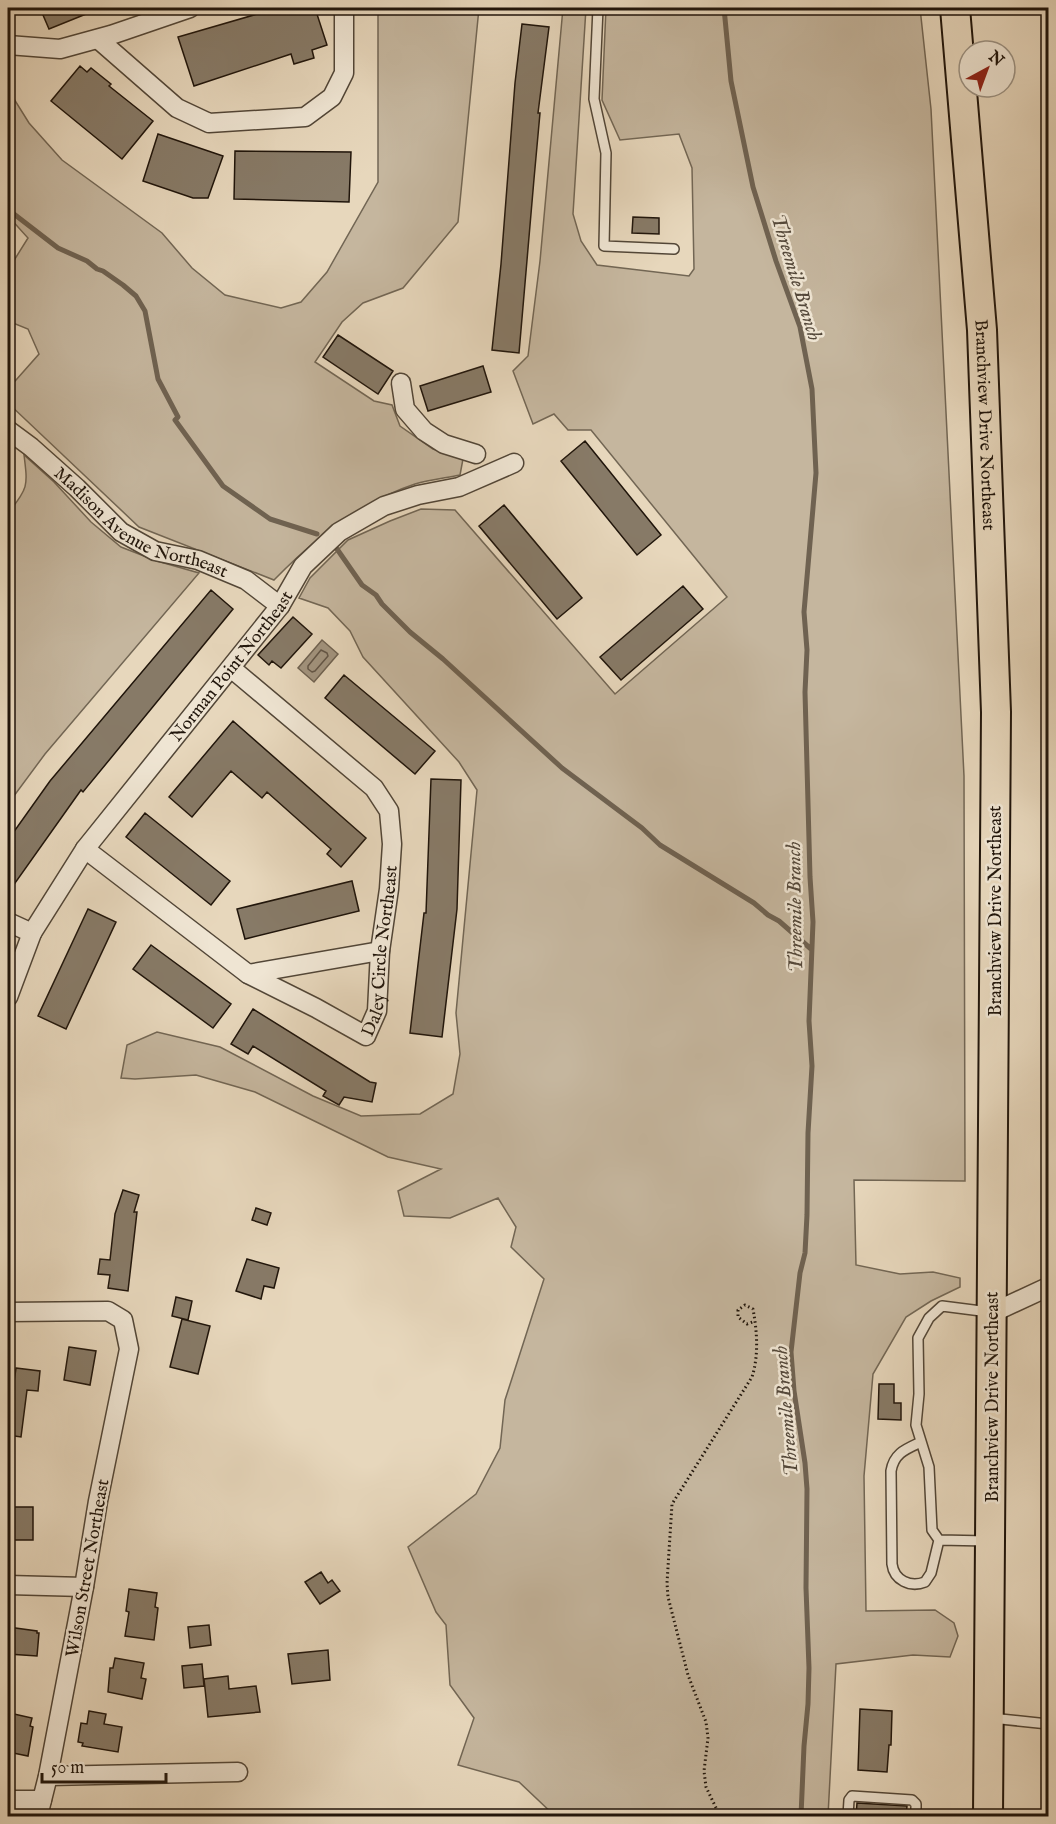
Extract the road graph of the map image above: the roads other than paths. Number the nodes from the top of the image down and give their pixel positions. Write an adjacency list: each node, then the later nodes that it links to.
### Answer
1 (188, 8): 5 (street)
2 (344, 8): 5 (street)
3 (598, 8): 7 (lane)
4 (956, 8): 20 (main road, Branchview Drive Northeast)
5 (98, 39): 6 (street)
6 (8, 45)
7 (674, 249)
8 (401, 382): 10 (street, Norman Point Northeast)
9 (8, 429): 10 (street, Madison Avenue Northeast)
10 (280, 606): 11 (street, Norman Point Northeast)
11 (231, 668): 12 (street, Norman Point Northeast); 15 (street, Daley Circle Northeast)
12 (85, 849): 14 (street, Norman Point Northeast); 16 (street, Daley Circle Northeast)
13 (8, 922): 14 (street)
14 (32, 933): 17 (street, Norman Point Northeast)
15 (380, 951): 16 (street); 16 (street, Daley Circle Northeast)
16 (249, 974)
17 (8, 997)
18 (1048, 1287): 20 (street)
19 (8, 1312): 25 (street, Wilson Street Northeast)
20 (992, 1313): 21 (lane); 23 (main road, Branchview Drive Northeast)
21 (921, 1442): 22 (lane); 22 (lane)
22 (939, 1540): 23 (lane)
23 (990, 1541): 26 (main road, Branchview Drive Northeast)
24 (8, 1585): 25 (street)
25 (84, 1587): 29 (street, Wilson Street Northeast)
26 (989, 1718): 27 (lane); 34 (main road, Branchview Drive Northeast)
27 (1048, 1724)
28 (238, 1772): 29 (street)
29 (48, 1776): 31 (street, Wilson Street Northeast)
30 (8, 1800): 31 (street)
31 (40, 1808)
32 (848, 1816): 33 (lane)
33 (916, 1816)
34 (988, 1816)

